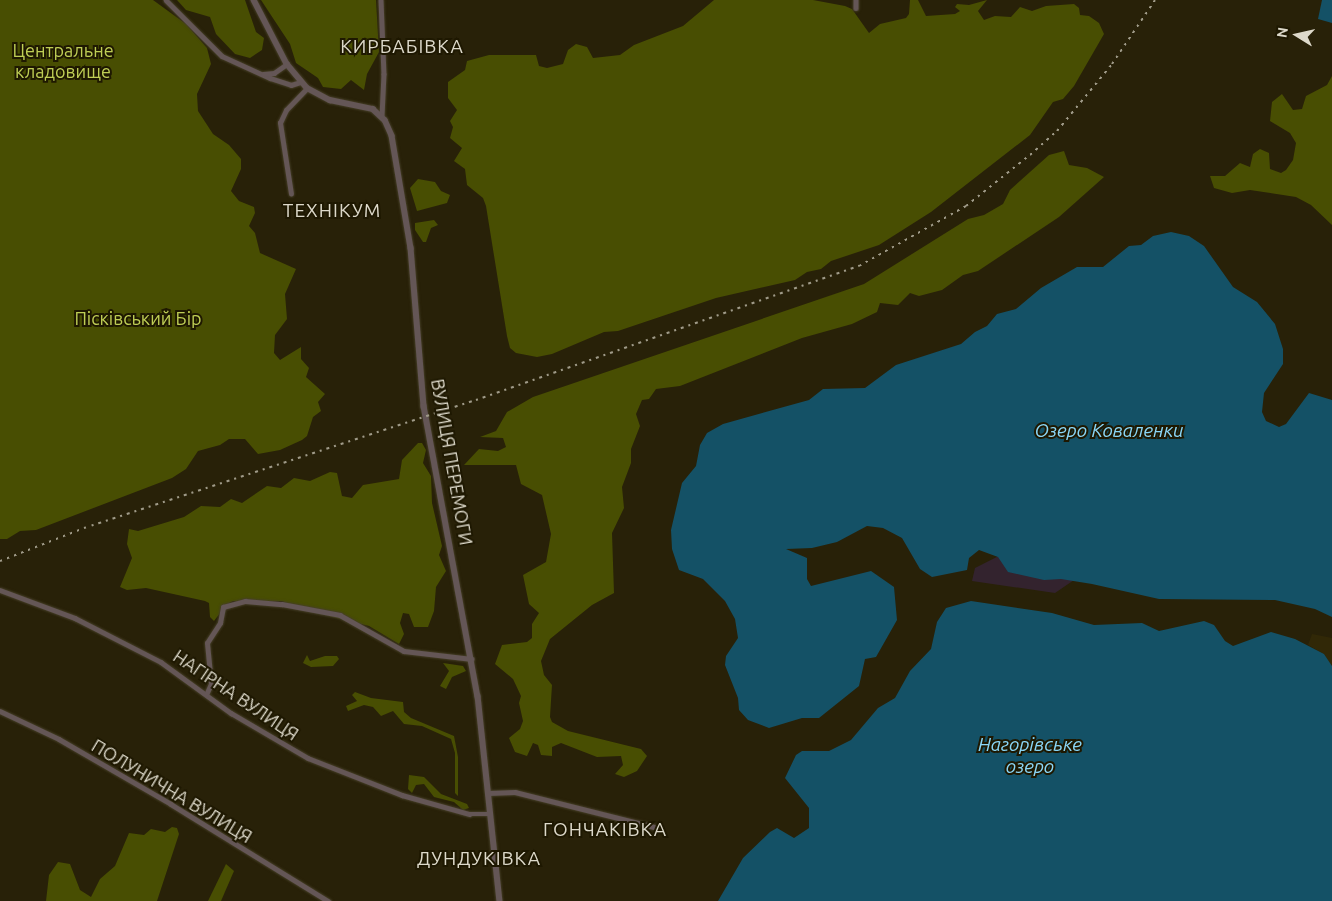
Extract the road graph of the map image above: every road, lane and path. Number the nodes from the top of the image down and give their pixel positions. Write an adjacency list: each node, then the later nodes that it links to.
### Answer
1 (166, 0): 7 (street)
2 (254, 0): 6 (street)
3 (381, 0): 10 (street, ВУЛИЦЯ ПЕРЕМОГИ)
4 (856, 0): 5 (street)
5 (856, 8)
6 (288, 64): 7 (street); 8 (street)
7 (262, 74): 8 (street)
8 (300, 82): 9 (street)
9 (307, 88): 10 (street); 11 (street)
10 (382, 116): 13 (street, ВУЛИЦЯ ПЕРЕМОГИ)
11 (291, 194)
12 (0, 590): 14 (street, НАГІРНА ВУЛИЦЯ)
13 (472, 658): 14 (street); 16 (street, ВУЛИЦЯ ПЕРЕМОГИ)
14 (206, 695): 17 (street, НАГІРНА ВУЛИЦЯ)
15 (0, 711): 19 (street, ПОЛУНИЧНА ВУЛИЦЯ)
16 (488, 793): 17 (street, ВУЛИЦЯ ПЕРЕМОГИ); 18 (street)
17 (491, 814): 20 (street, ВУЛИЦЯ ПЕРЕМОГИ)
18 (654, 827)
19 (328, 901)
20 (500, 901)

